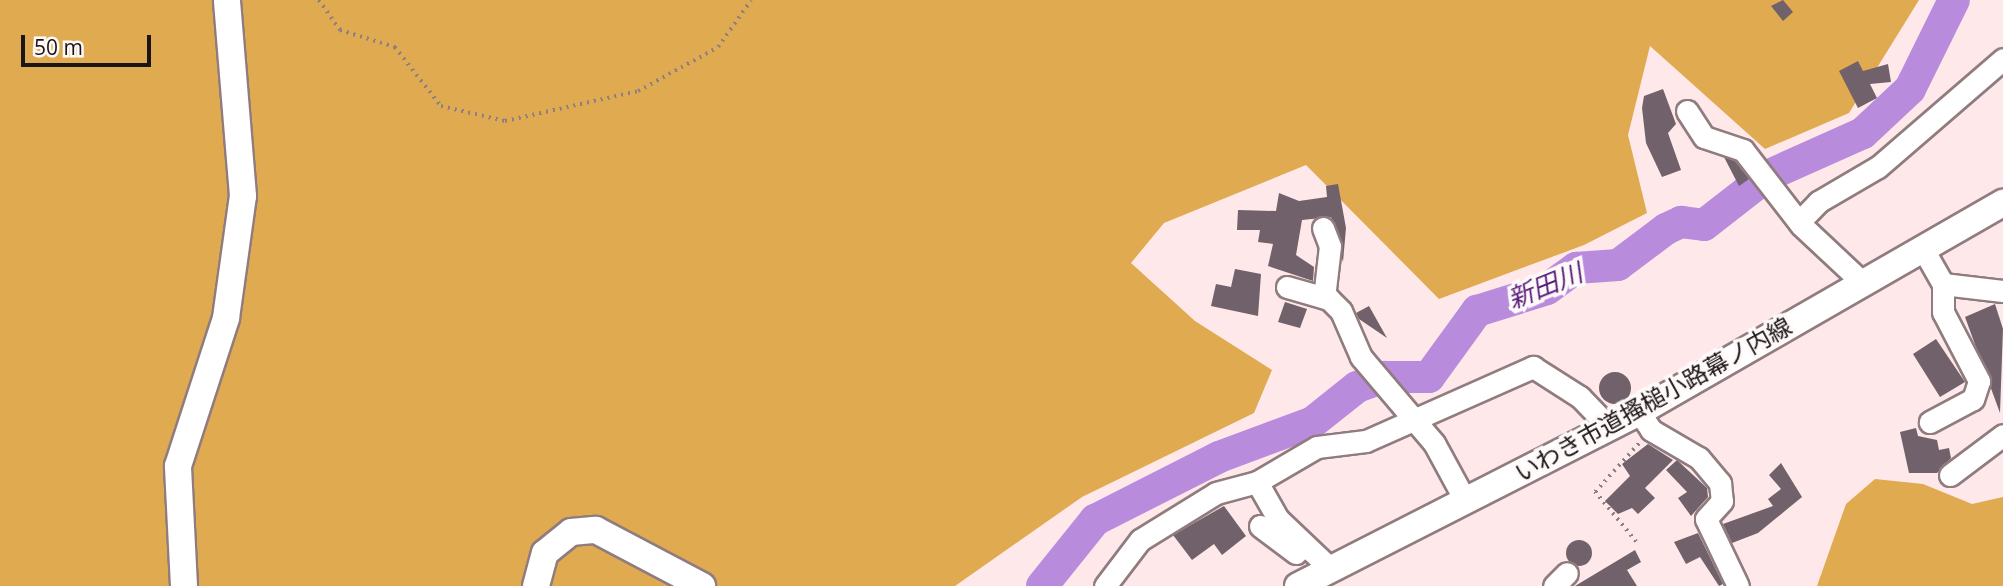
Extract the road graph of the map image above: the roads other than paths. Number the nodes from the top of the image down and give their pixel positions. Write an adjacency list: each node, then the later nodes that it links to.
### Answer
1 (227, 0): 23 (street)
2 (2003, 59): 5 (street)
3 (1687, 111): 5 (street)
4 (2003, 203): 7 (street, いわき市道搔槌小路幕ノ内線)
5 (1799, 222): 8 (street)
6 (1323, 228): 12 (street)
7 (1923, 249): 8 (street, いわき市道搔槌小路幕ノ内線); 9 (street)
8 (1863, 283): 14 (street, いわき市道搔槌小路幕ノ内線)
9 (1943, 284): 11 (street); 15 (street)
10 (1287, 287): 12 (street)
11 (2003, 292)
12 (1324, 298): 13 (street)
13 (1411, 418): 16 (street); 19 (street); 20 (street)
14 (1645, 421): 16 (street, いわき市道搔槌小路幕ノ内線); 27 (street)
15 (1930, 422)
16 (1609, 427): 20 (street, いわき市道搔槌小路幕ノ内線)
17 (2003, 435): 18 (street)
18 (1950, 475)
19 (1258, 482): 22 (street); 26 (street)
20 (1465, 500): 22 (street, いわき市道搔槌小路幕ノ内線)
21 (1259, 526): 22 (street)
22 (1322, 578)
23 (184, 586)
24 (536, 586): 25 (street)
25 (702, 586)
26 (1105, 586)
27 (1738, 586)

